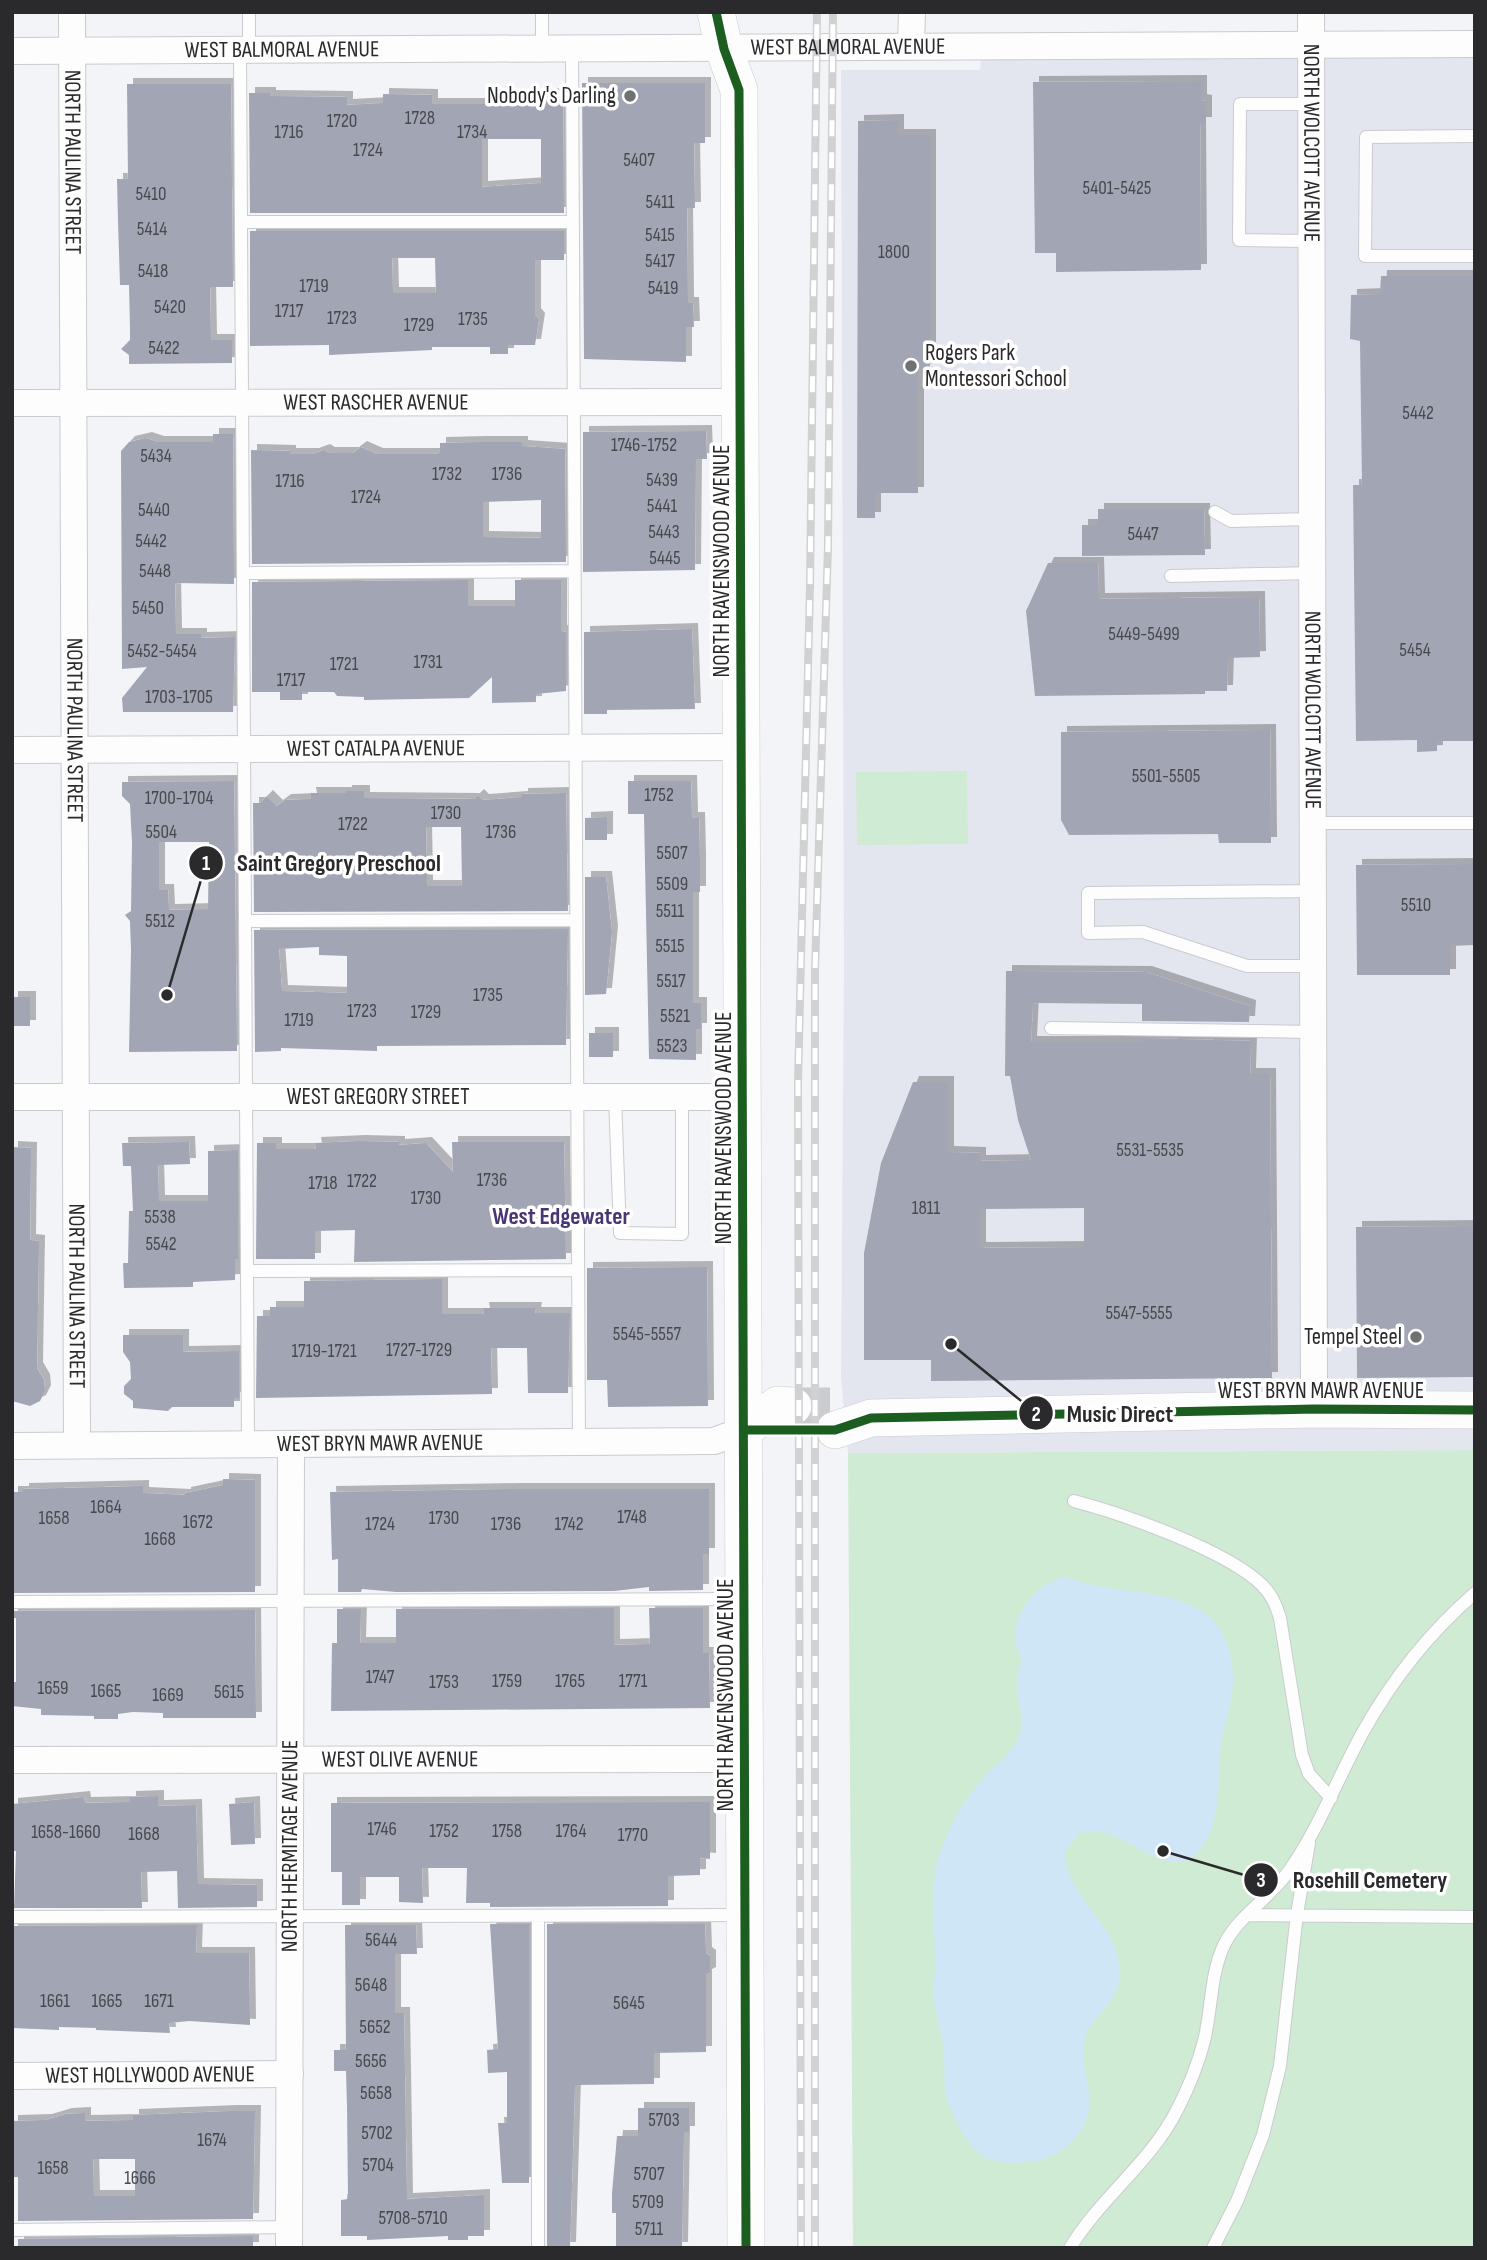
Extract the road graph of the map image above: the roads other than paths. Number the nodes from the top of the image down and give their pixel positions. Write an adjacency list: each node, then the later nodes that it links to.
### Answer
1 (72, 12): 15 (street, NORTH PAULINA STREET)
2 (249, 12): 13 (lane)
3 (542, 12): 10 (lane)
4 (716, 12): 12 (street, NORTH RAVENSWOOD AVENUE)
5 (912, 12): 9 (street)
6 (1311, 12): 7 (street, NORTH WOLCOTT AVENUE)
7 (1311, 44): 8 (street, WEST BALMORAL AVENUE); 9 (street, WEST BALMORAL AVENUE); 16 (street, NORTH WOLCOTT AVENUE)
8 (1475, 44)
9 (911, 45): 12 (street, WEST BALMORAL AVENUE)
10 (542, 49): 11 (street, WEST BALMORAL AVENUE); 13 (street, WEST BALMORAL AVENUE)
11 (572, 49): 12 (street, WEST BALMORAL AVENUE); 19 (lane)
12 (724, 49): 25 (street, NORTH RAVENSWOOD AVENUE)
13 (245, 50): 15 (street, WEST BALMORAL AVENUE); 18 (lane)
14 (12, 51): 15 (street, WEST BALMORAL AVENUE)
15 (73, 51): 22 (street, NORTH PAULINA STREET)
16 (1311, 104): 20 (street, NORTH WOLCOTT AVENUE); 20 (lane)
17 (1475, 136): 21 (lane)
18 (241, 222): 19 (lane); 23 (lane)
19 (573, 222): 24 (lane)
20 (1311, 241): 28 (street, NORTH WOLCOTT AVENUE)
21 (1475, 256)
22 (74, 402): 23 (street, WEST RASCHER AVENUE); 26 (street, WEST RASCHER AVENUE); 37 (street, NORTH PAULINA STREET)
23 (243, 402): 24 (street, WEST RASCHER AVENUE); 30 (lane)
24 (574, 402): 25 (street, WEST RASCHER AVENUE); 29 (lane)
25 (740, 402): 33 (street, NORTH RAVENSWOOD AVENUE)
26 (12, 403)
27 (1215, 512): 28 (lane)
28 (1312, 519): 31 (street, NORTH WOLCOTT AVENUE)
29 (574, 571): 30 (lane); 34 (lane)
30 (243, 573): 35 (lane)
31 (1312, 573): 32 (lane); 38 (street, NORTH WOLCOTT AVENUE)
32 (1171, 576)
33 (741, 747): 34 (street, WEST CATALPA AVENUE); 52 (street, NORTH RAVENSWOOD AVENUE)
34 (575, 748): 35 (street, WEST CATALPA AVENUE); 41 (lane)
35 (244, 749): 37 (street, WEST CATALPA AVENUE); 42 (lane)
36 (12, 750): 37 (street, WEST CATALPA AVENUE)
37 (75, 750): 47 (street, NORTH PAULINA STREET)
38 (1312, 823): 39 (lane); 40 (street, NORTH WOLCOTT AVENUE)
39 (1475, 823)
40 (1313, 891): 43 (street, NORTH WOLCOTT AVENUE); 43 (lane)
41 (576, 920): 42 (lane); 49 (lane)
42 (246, 921): 48 (lane)
43 (1313, 966): 45 (street, NORTH WOLCOTT AVENUE)
44 (1051, 1028): 45 (lane)
45 (1313, 1032): 55 (street, NORTH WOLCOTT AVENUE)
46 (12, 1097): 47 (street, WEST GREGORY STREET)
47 (77, 1097): 48 (street, WEST GREGORY STREET); 63 (street, NORTH PAULINA STREET)
48 (246, 1097): 49 (street, WEST GREGORY STREET); 54 (lane)
49 (577, 1097): 50 (street, WEST GREGORY STREET); 53 (lane)
50 (615, 1097): 51 (street, WEST GREGORY STREET); 51 (lane)
51 (682, 1097): 52 (street, WEST GREGORY STREET)
52 (744, 1097): 59 (street, NORTH RAVENSWOOD AVENUE)
53 (578, 1270): 54 (lane); 60 (lane)
54 (247, 1271): 61 (lane)
55 (1314, 1409): 56 (street, WEST BRYN MAWR AVENUE); 58 (street, WEST BRYN MAWR AVENUE)
56 (1475, 1410)
57 (793, 1418): 59 (street, WEST BRYN MAWR AVENUE)
58 (835, 1418)
59 (744, 1430): 60 (street, WEST BRYN MAWR AVENUE); 67 (street, NORTH RAVENSWOOD AVENUE)
60 (579, 1443): 62 (street, WEST BRYN MAWR AVENUE)
61 (248, 1444): 62 (street, WEST BRYN MAWR AVENUE); 63 (street, WEST BRYN MAWR AVENUE)
62 (291, 1444): 68 (street, NORTH HERMITAGE AVENUE)
63 (77, 1445): 64 (street, WEST BRYN MAWR AVENUE)
64 (12, 1446)
65 (1074, 1501): 73 (lane)
66 (1475, 1592): 73 (lane)
67 (744, 1599): 68 (lane); 70 (street, NORTH RAVENSWOOD AVENUE)
68 (291, 1601): 69 (lane); 72 (street, NORTH HERMITAGE AVENUE)
69 (12, 1602)
70 (745, 1759): 72 (street, WEST OLIVE AVENUE); 76 (street, NORTH RAVENSWOOD AVENUE)
71 (12, 1760): 72 (street, WEST OLIVE AVENUE)
72 (290, 1760): 80 (street, NORTH HERMITAGE AVENUE)
73 (1331, 1798): 74 (lane)
74 (1311, 1831): 75 (lane); 77 (lane)
75 (1297, 1914): 77 (lane); 81 (lane); 89 (lane)
76 (745, 1915): 78 (lane); 87 (street, NORTH RAVENSWOOD AVENUE)
77 (1249, 1915): 88 (lane)
78 (538, 1916): 80 (lane); 86 (lane)
79 (12, 1917): 80 (lane)
80 (290, 1917): 82 (street, NORTH HERMITAGE AVENUE)
81 (1475, 1917)
82 (290, 2074): 83 (street, WEST HOLLYWOOD AVENUE); 85 (street, NORTH HERMITAGE AVENUE)
83 (12, 2076)
84 (12, 2230): 85 (lane)
85 (289, 2237)
86 (538, 2248)
87 (746, 2248)
88 (1070, 2248)
89 (1213, 2248)

